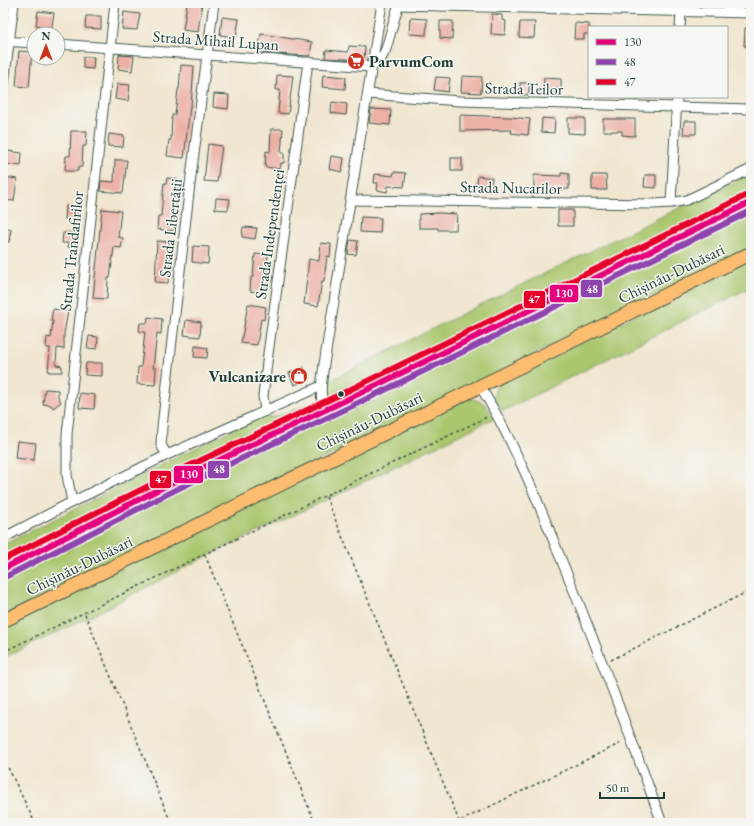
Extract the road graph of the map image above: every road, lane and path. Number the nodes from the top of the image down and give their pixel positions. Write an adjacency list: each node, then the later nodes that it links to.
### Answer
1 (14, 3): 9 (street)
2 (115, 3): 12 (street, Strada Trandafirilor)
3 (214, 3): 13 (street, Strada Libertății)
4 (382, 3): 15 (street)
5 (399, 4): 6 (street); 15 (street)
6 (681, 8): 7 (street); 8 (street)
7 (751, 13)
8 (680, 26)
9 (6, 41): 10 (street); 16 (street)
10 (26, 42)
11 (66, 44): 12 (street, Strada Mihail Lupan)
12 (109, 47): 13 (street, Strada Mihail Lupan); 33 (street, Strada Trandafirilor)
13 (207, 54): 14 (street, Strada Mihail Lupan); 31 (street, Strada Libertății)
14 (308, 62): 15 (street, Strada Mihail Lupan); 29 (street, Strada Independenței)
15 (371, 67): 17 (street)
16 (3, 92)
17 (368, 94): 19 (street, Strada Teilor); 22 (street)
18 (677, 98): 19 (street)
19 (676, 107): 20 (street, Strada Teilor); 24 (street)
20 (751, 108)
21 (751, 169): 24 (street, Strada Nucarilor)
22 (350, 200): 24 (street, Strada Nucarilor); 26 (street)
23 (751, 202): 28 (main road)
24 (671, 203)
25 (751, 253): 27 (highway, Chișinău-Dubăsari)
26 (321, 386): 28 (street); 29 (street)
27 (480, 386): 30 (street); 39 (highway, Chișinău-Dubăsari)
28 (324, 410): 36 (main road)
29 (265, 411): 31 (street)
30 (496, 413): 32 (path); 41 (street)
31 (167, 455): 33 (street)
32 (326, 497): 35 (path); 44 (path)
33 (72, 502): 34 (street)
34 (3, 538)
35 (204, 554): 38 (path); 47 (path)
36 (3, 569)
37 (751, 590): 41 (path)
38 (85, 613): 40 (path); 46 (path)
39 (3, 621)
40 (3, 652)
41 (604, 664): 42 (street)
42 (631, 738): 44 (path); 49 (street)
43 (3, 757): 45 (path)
44 (459, 821): 48 (path)
45 (35, 823)
46 (171, 823)
47 (315, 823)
48 (456, 823)
49 (662, 823)

